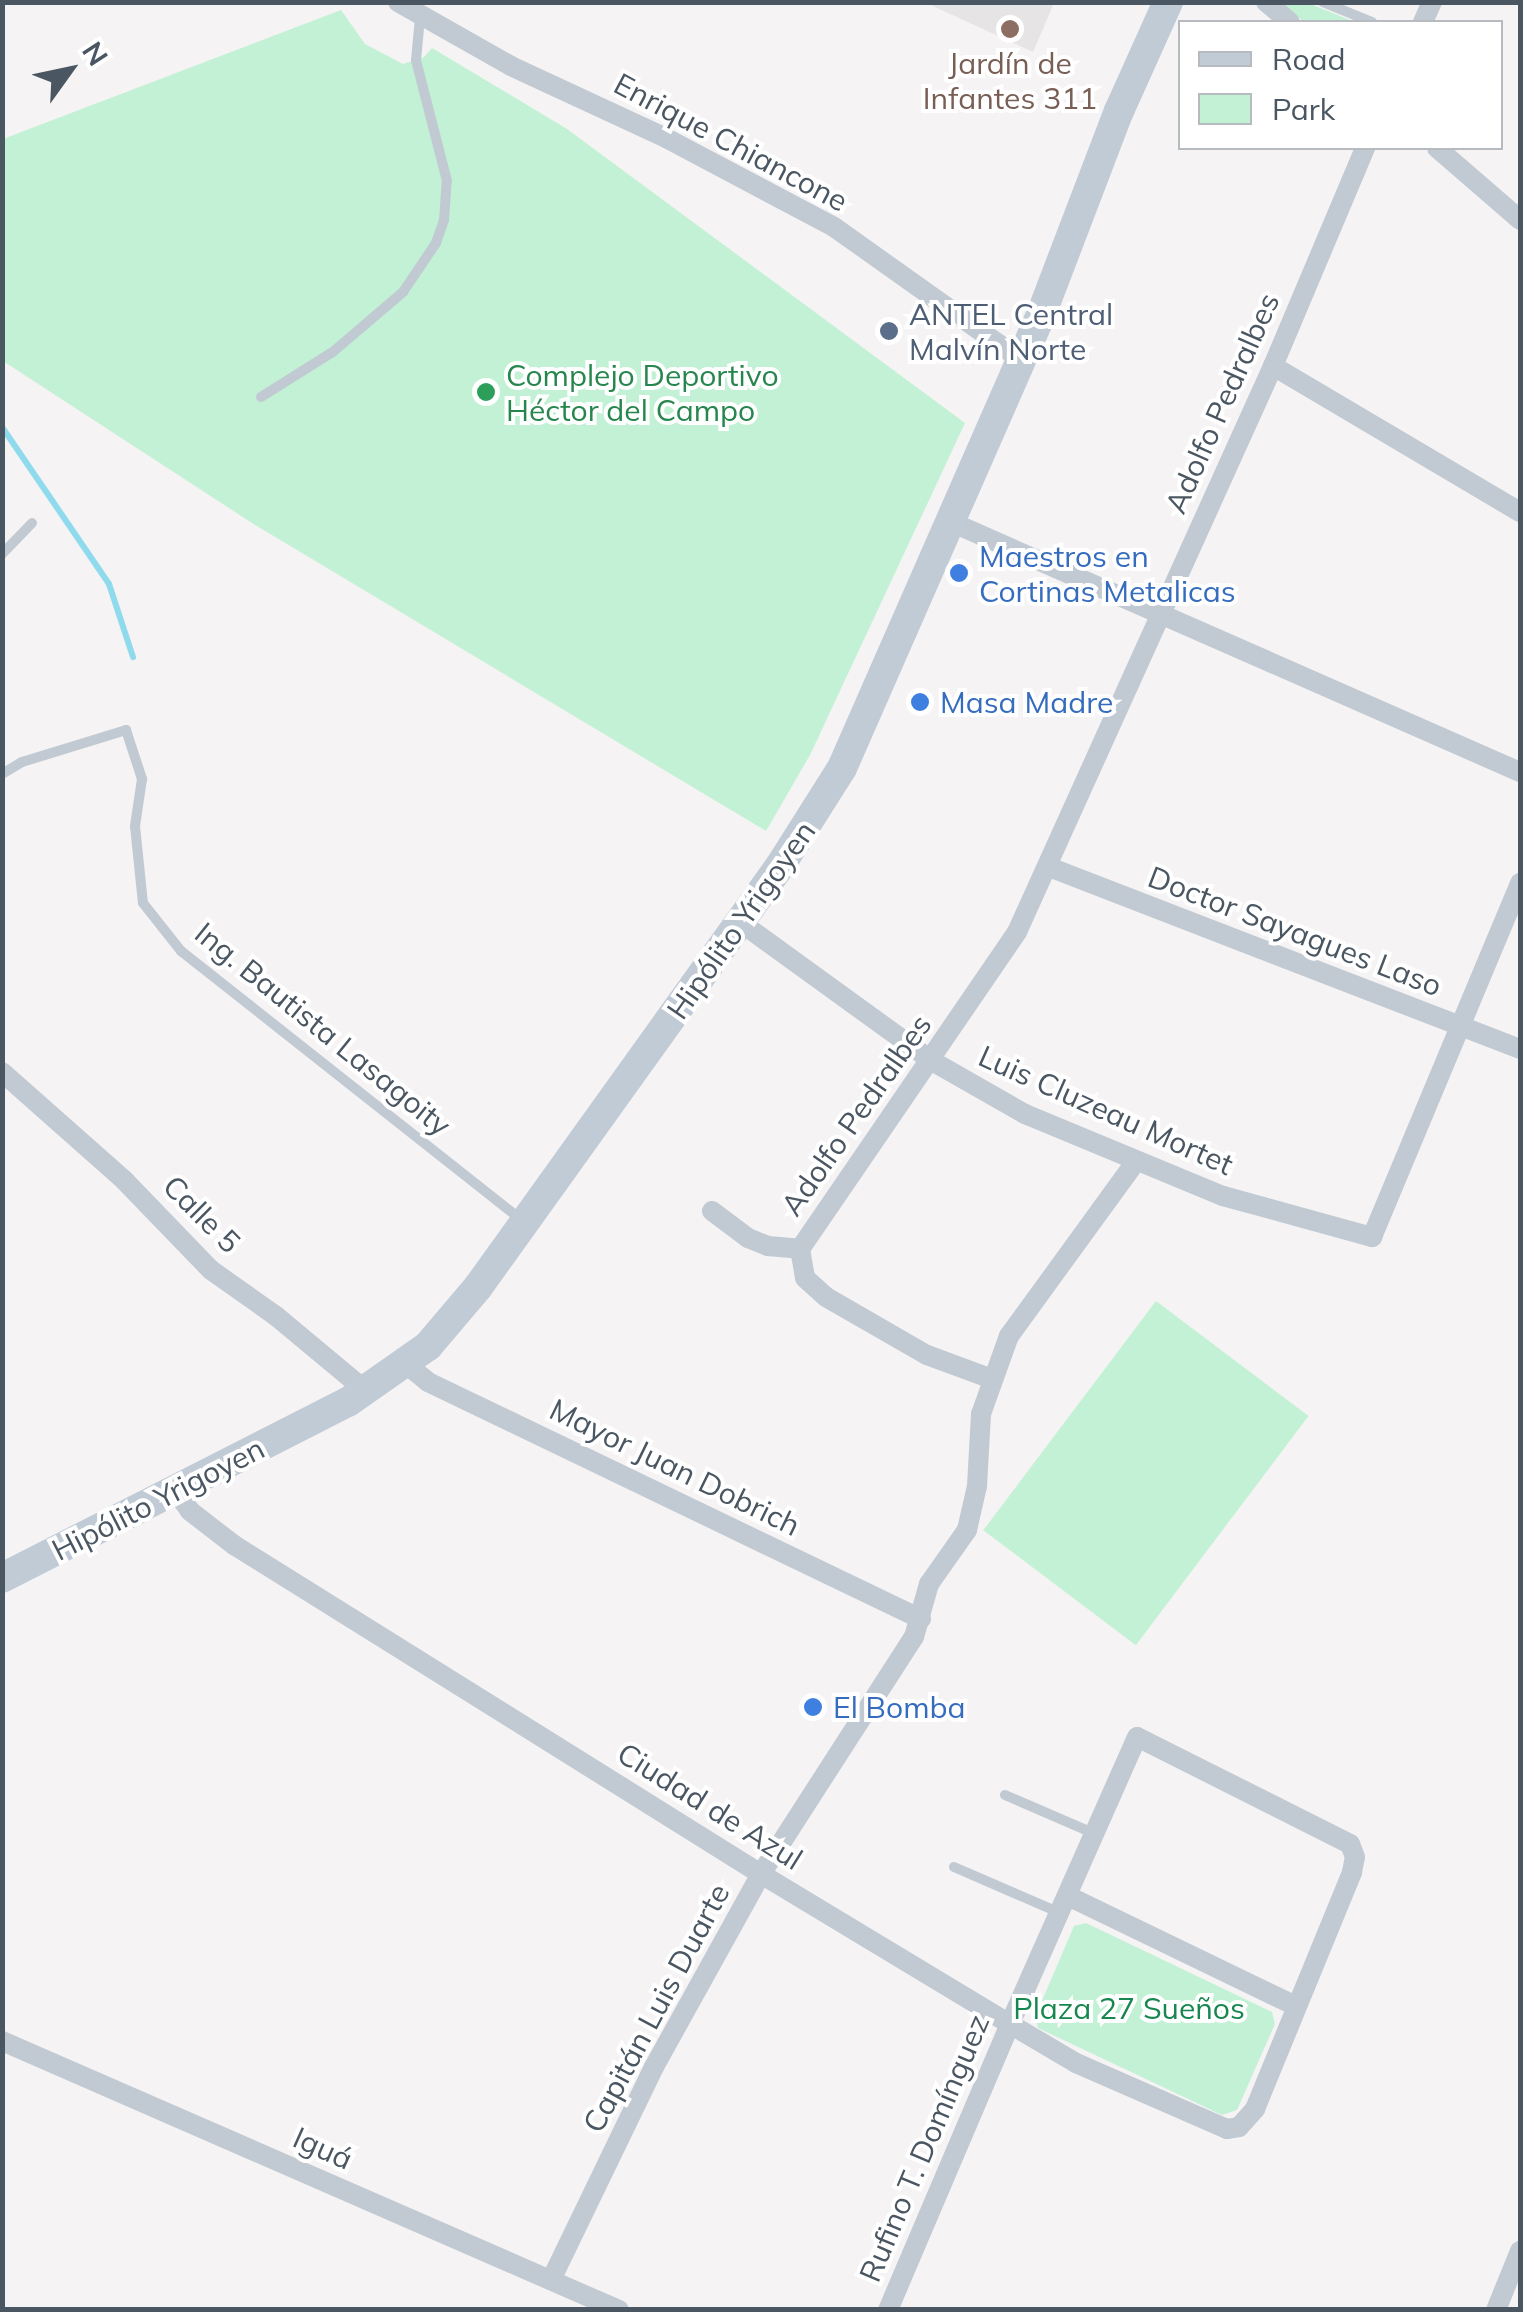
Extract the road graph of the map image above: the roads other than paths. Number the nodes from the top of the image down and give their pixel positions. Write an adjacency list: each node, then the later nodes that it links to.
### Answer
1 (398, 2): 5 (street, Enrique Chiancone)
2 (1168, 2): 11 (street, Hipólito Yrigoyen)
3 (1266, 2): 6 (street)
4 (1323, 2): 7 (lane)
5 (425, 10): 11 (street, Enrique Chiancone); 13 (lane)
6 (1288, 20)
7 (1367, 20)
8 (1364, 150): 12 (street, Adolfo Pedralbes)
9 (1439, 150): 10 (street)
10 (1520, 220)
11 (1021, 360): 15 (street, Hipólito Yrigoyen)
12 (1272, 366): 14 (street); 18 (street, Adolfo Pedralbes)
13 (262, 398)
14 (1520, 512)
15 (951, 522): 18 (street); 23 (street, Hipólito Yrigoyen)
16 (32, 523): 17 (lane)
17 (2, 554)
18 (1160, 618): 19 (street); 21 (street, Adolfo Pedralbes)
19 (1520, 772)
20 (2, 774): 30 (lane, Ing. Bautista Lasagoity)
21 (1049, 867): 24 (street, Doctor Sayagues Laso); 26 (street, Adolfo Pedralbes)
22 (1520, 883): 24 (street)
23 (740, 922): 26 (street, Luis Cluzeau Mortet); 30 (street, Hipólito Yrigoyen)
24 (1462, 1027): 25 (street, Doctor Sayagues Laso); 28 (street, Luis Cluzeau Mortet)
25 (1520, 1049)
26 (932, 1061): 28 (street, Luis Cluzeau Mortet); 31 (street, Adolfo Pedralbes)
27 (2, 1072): 34 (street, Calle 5)
28 (1136, 1161): 33 (street, Capitán Luis Duarte)
29 (712, 1211): 31 (street)
30 (524, 1222): 32 (street, Hipólito Yrigoyen)
31 (800, 1249): 33 (street)
32 (406, 1364): 34 (street, Hipólito Yrigoyen); 37 (street, Mayor Juan Dobrich)
33 (992, 1379): 37 (street, Capitán Luis Duarte)
34 (366, 1390): 35 (street, Hipólito Yrigoyen)
35 (174, 1490): 36 (street, Hipólito Yrigoyen); 41 (street, Ciudad de Azul)
36 (2, 1578)
37 (921, 1619): 41 (street, Capitán Luis Duarte)
38 (1005, 1796): 39 (lane)
39 (1095, 1834): 42 (street, Rufino T. Domínguez); 43 (street, Rufino T. Domínguez)
40 (954, 1867): 42 (lane)
41 (762, 1874): 44 (street, Ciudad de Azul); 47 (street, Capitán Luis Duarte)
42 (1064, 1905): 43 (street); 44 (street, Rufino T. Domínguez)
43 (1296, 2006): 44 (street, Ciudad de Azul)
44 (1010, 2024): 49 (street, Rufino T. Domínguez)
45 (5, 2048): 47 (street, Iguá)
46 (1520, 2251): 50 (street)
47 (551, 2280): 48 (street, Iguá)
48 (619, 2310)
49 (888, 2310)
50 (1496, 2310)

